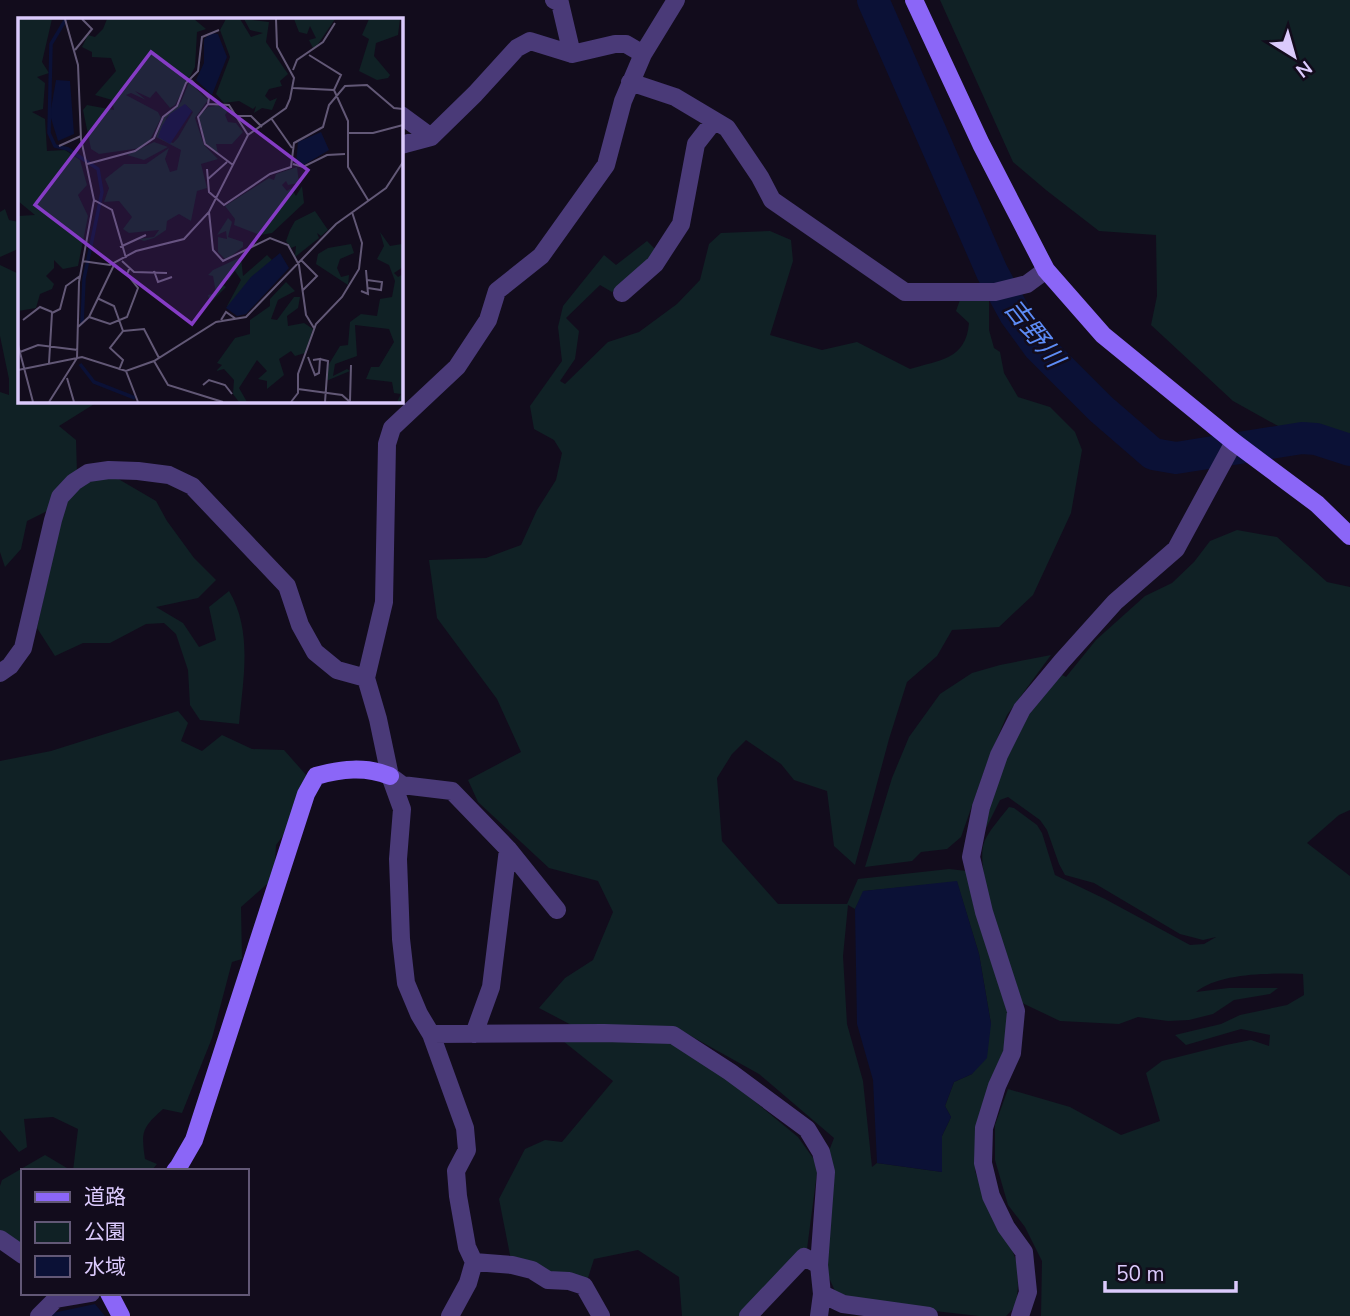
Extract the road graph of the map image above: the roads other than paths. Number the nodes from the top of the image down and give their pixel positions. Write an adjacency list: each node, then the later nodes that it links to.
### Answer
1 (554, 0): 4 (street)
2 (914, 0): 11 (street)
3 (674, 1): 5 (street)
4 (572, 54): 5 (street); 9 (street)
5 (643, 54): 6 (street)
6 (630, 82): 8 (street); 16 (street)
7 (402, 116): 9 (street)
8 (714, 121): 11 (street); 12 (street)
9 (431, 137): 10 (street)
10 (402, 145)
11 (1046, 270): 13 (street)
12 (622, 293)
13 (1234, 442): 14 (street); 37 (street)
14 (1350, 536)
15 (0, 673): 16 (street)
16 (366, 678): 17 (street)
17 (390, 776): 18 (street); 20 (street); 22 (street)
18 (508, 849): 19 (street); 21 (street)
19 (557, 910)
20 (431, 1034): 21 (street); 25 (street)
21 (474, 1034): 26 (street)
22 (177, 1169)
23 (0, 1239): 24 (street)
24 (21, 1254)
25 (474, 1262): 32 (street); 33 (street)
26 (819, 1265): 27 (street); 34 (street)
27 (822, 1294): 35 (street); 36 (street)
28 (109, 1295): 31 (street)
29 (60, 1296): 30 (street)
30 (39, 1316)
31 (121, 1316)
32 (450, 1316)
33 (601, 1316)
34 (748, 1316)
35 (819, 1316)
36 (929, 1316)
37 (1020, 1316)

